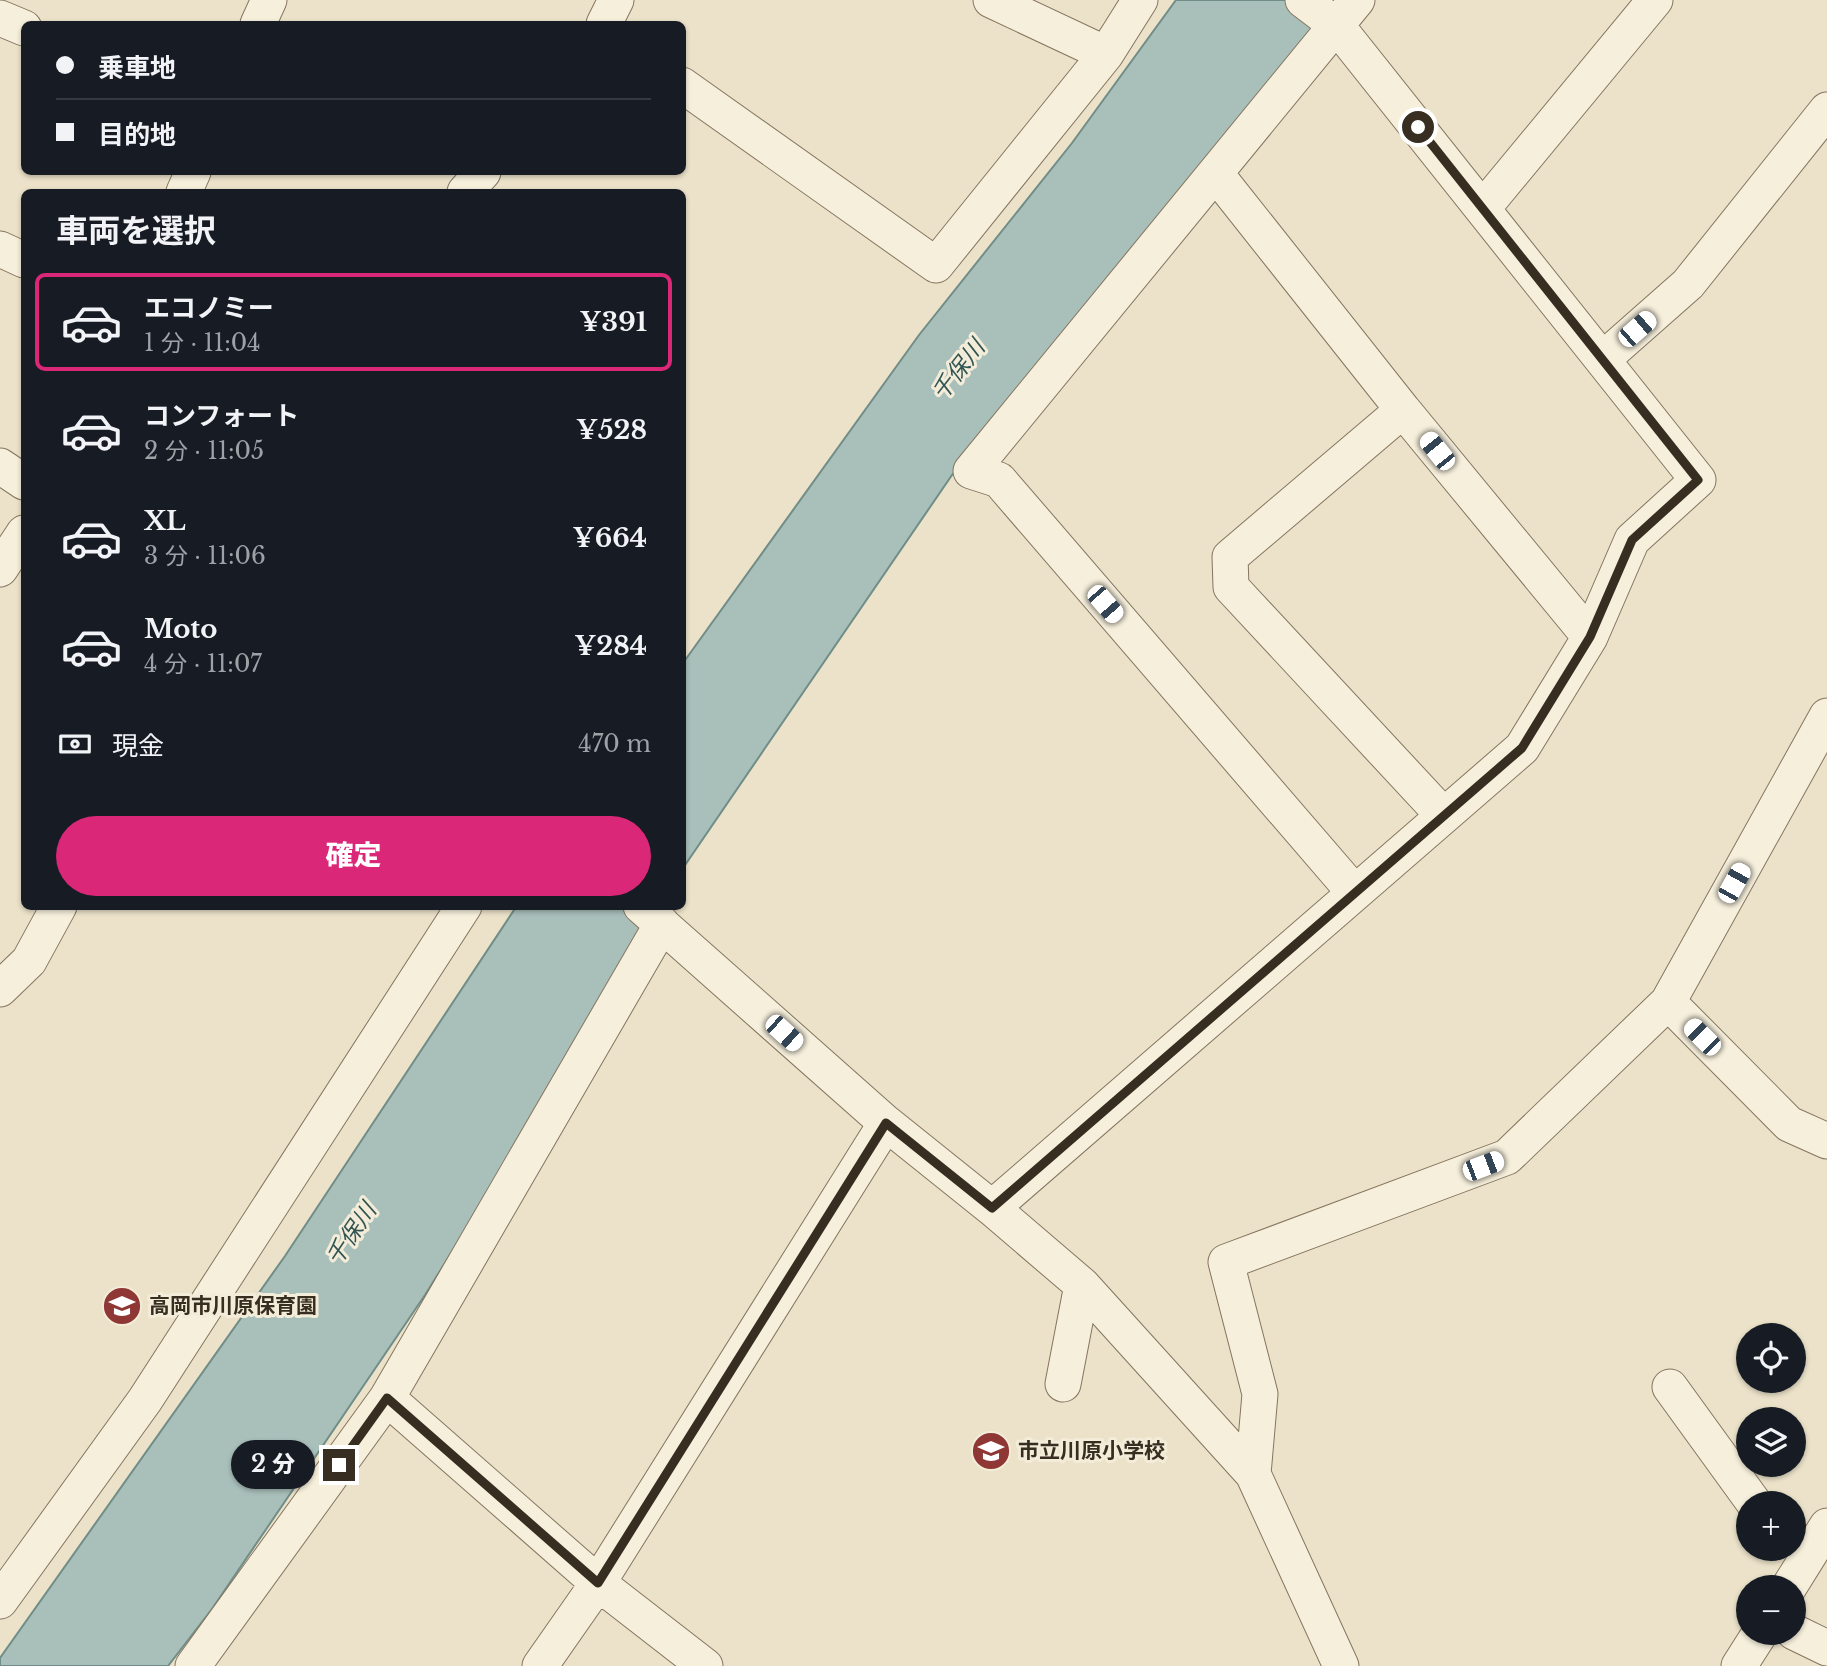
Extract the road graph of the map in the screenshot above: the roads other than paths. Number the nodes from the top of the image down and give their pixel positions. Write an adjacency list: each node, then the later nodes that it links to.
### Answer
1 (269, 0): 8 (street)
2 (616, 0): 9 (street)
3 (990, 0): 11 (street)
4 (1140, 0): 11 (street)
5 (1655, 0): 17 (street)
6 (1331, 11): 14 (street); 17 (street)
7 (0, 18): 10 (street)
8 (259, 21)
9 (606, 21)
10 (21, 28)
11 (1106, 54): 12 (street)
12 (686, 88)
13 (1827, 110): 20 (street)
14 (1216, 174): 21 (street); 29 (street)
15 (480, 175): 16 (street)
16 (469, 189)
17 (1483, 208): 20 (street)
18 (0, 249): 19 (street)
19 (21, 259)
20 (1602, 359): 26 (street)
21 (1403, 410): 26 (street); 28 (street)
22 (0, 466): 23 (street)
23 (21, 480)
24 (21, 538): 25 (street)
25 (0, 569)
26 (1590, 637): 28 (street)
27 (1827, 716): 34 (street)
28 (1443, 815): 29 (street)
29 (1354, 892): 37 (street)
30 (57, 910): 33 (street)
31 (461, 910): 47 (street)
32 (651, 915): 35 (street); 41 (street)
33 (0, 989)
34 (1668, 1002): 36 (street); 42 (street)
35 (886, 1123): 37 (street); 46 (street)
36 (1827, 1141)
37 (992, 1208): 38 (street)
38 (1082, 1285): 39 (street); 42 (street)
39 (1063, 1384)
40 (1670, 1387): 43 (street)
41 (387, 1398): 46 (street); 51 (street)
42 (1253, 1474): 54 (street)
43 (1745, 1491)
44 (1827, 1526): 45 (street)
45 (1793, 1568)
46 (598, 1583): 52 (street); 53 (street)
47 (0, 1601)
48 (1806, 1638): 50 (street)
49 (1752, 1645): 55 (street)
50 (1827, 1648)
51 (194, 1666)
52 (540, 1666)
53 (705, 1666)
54 (1341, 1666)
55 (1739, 1666)

